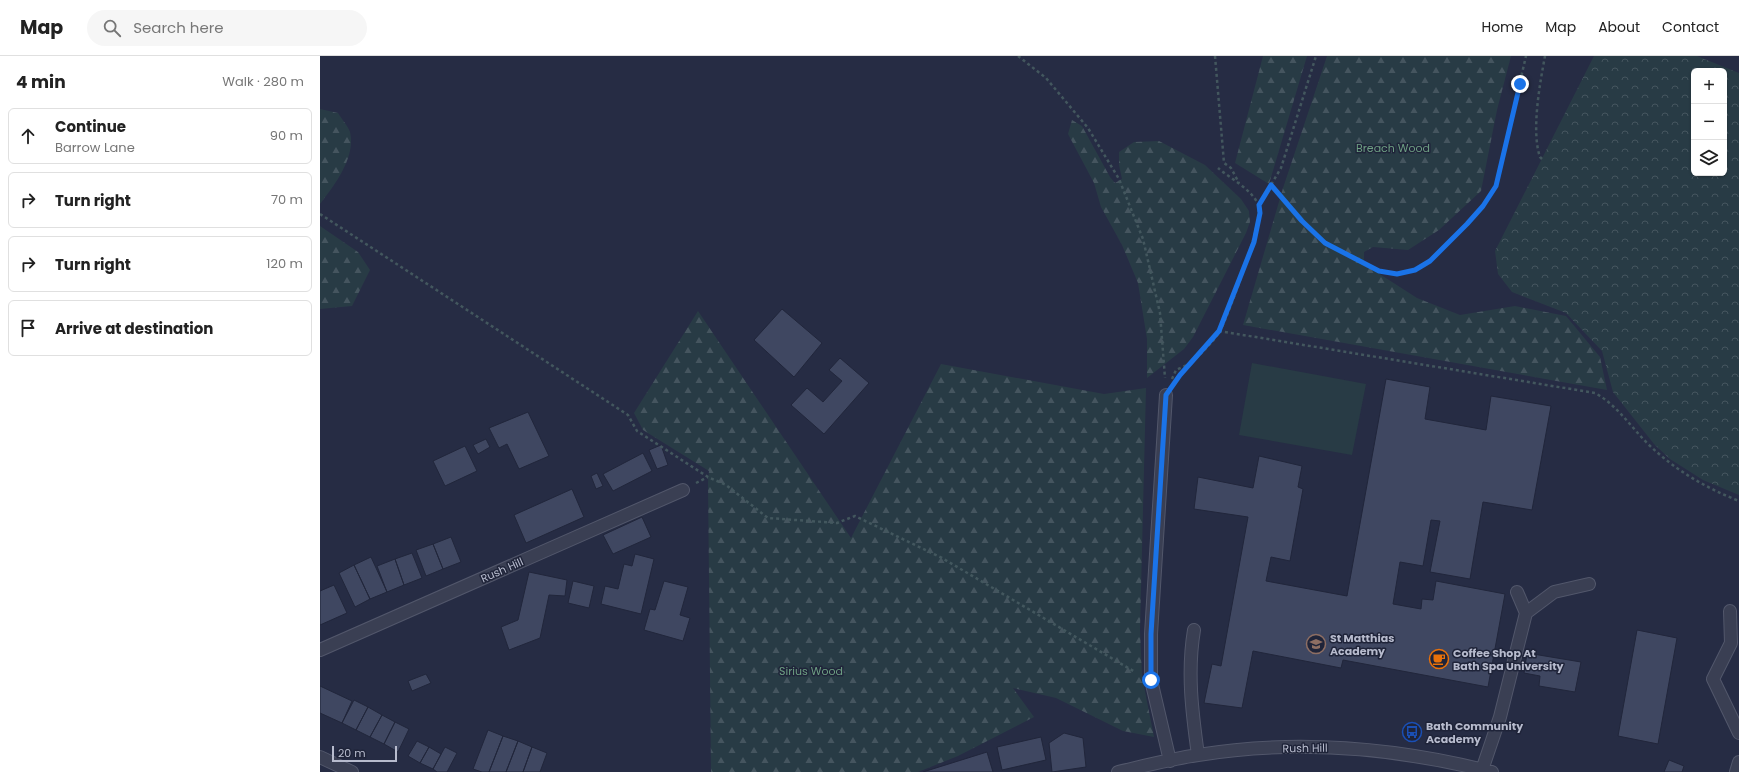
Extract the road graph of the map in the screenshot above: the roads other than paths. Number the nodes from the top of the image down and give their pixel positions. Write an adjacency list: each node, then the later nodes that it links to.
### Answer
1 (1166, 395): 12 (street)
2 (684, 490): 8 (street, Rush Hill)
3 (1589, 584): 6 (street)
4 (1517, 592): 6 (street)
5 (1730, 611): 9 (street)
6 (1526, 613): 14 (street)
7 (1194, 630): 10 (street)
8 (320, 650)
9 (1739, 733)
10 (1198, 755): 12 (street, Rush Hill); 14 (street, Rush Hill)
11 (320, 757): 15 (street)
12 (1170, 760): 16 (street, Rush Hill)
13 (1739, 762): 17 (street)
14 (1487, 771)
15 (352, 772)
16 (1118, 772)
17 (1736, 772)

